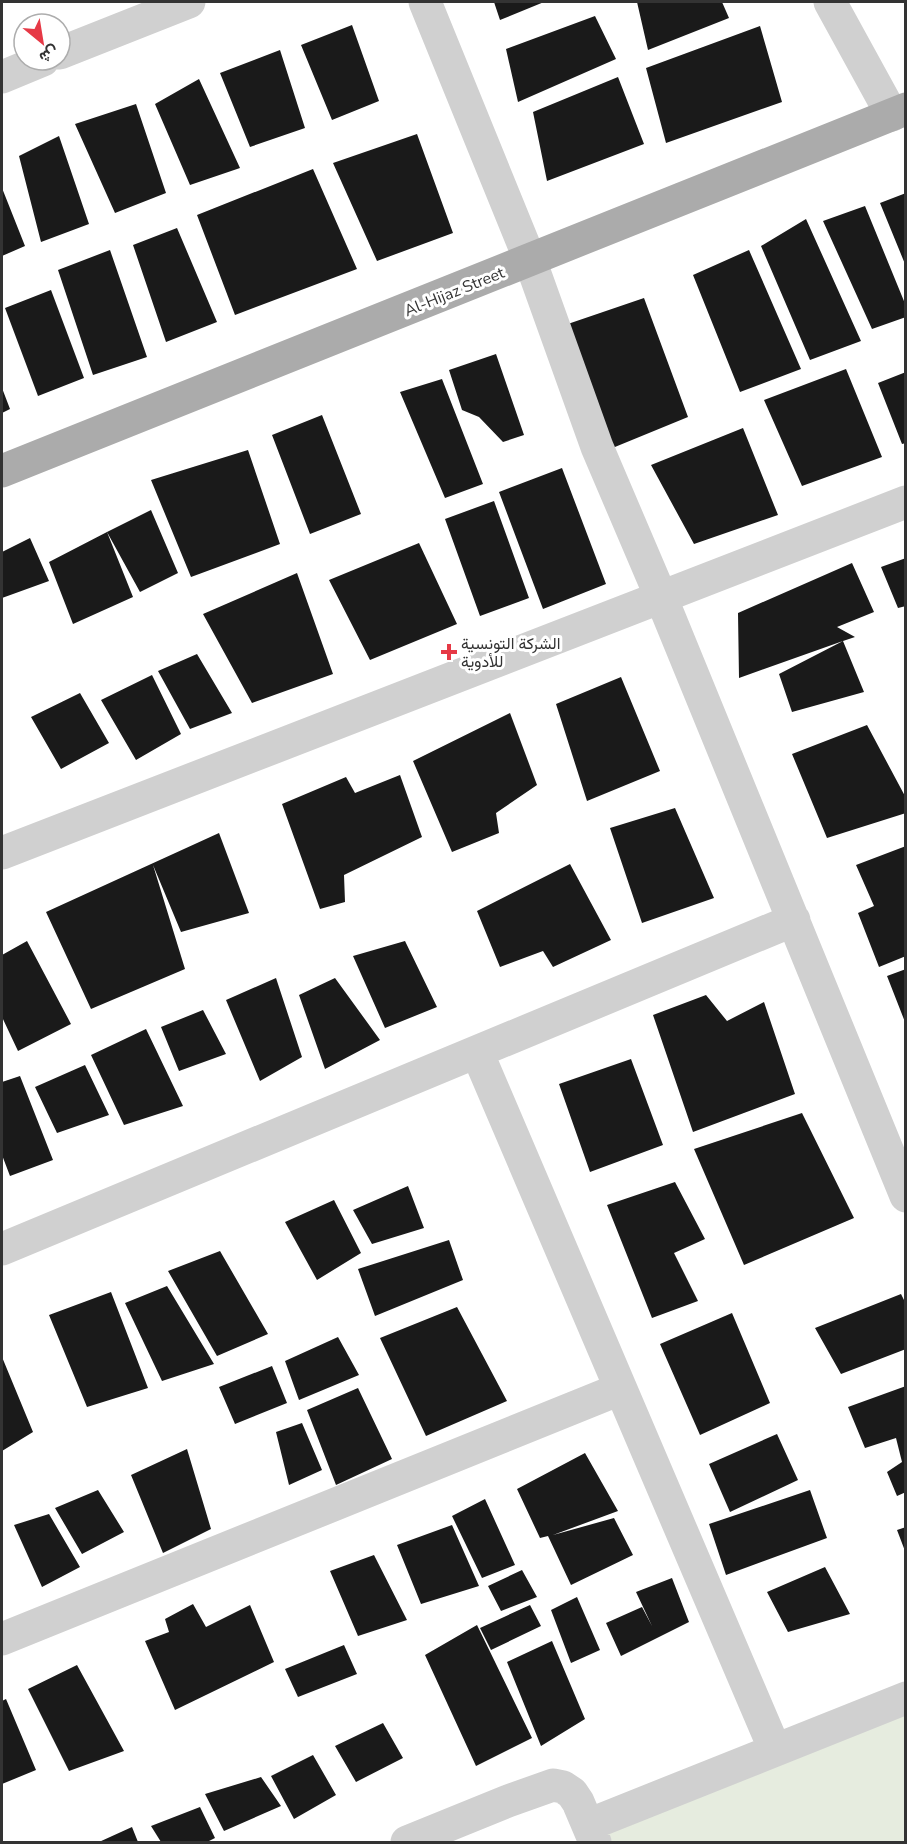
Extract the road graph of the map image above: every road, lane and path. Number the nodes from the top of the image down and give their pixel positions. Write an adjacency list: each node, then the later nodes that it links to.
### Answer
1 (189, 2): 4 (street)
2 (426, 2): 6 (street)
3 (830, 2): 5 (street)
4 (72, 48)
5 (899, 112): 6 (main road, Al-Hijaz Street)
6 (530, 260): 7 (main road, Al-Hijaz Street); 9 (street)
7 (2, 471)
8 (906, 502): 9 (street)
9 (662, 597): 10 (street); 11 (street)
10 (2, 853)
11 (794, 920): 12 (street); 13 (street)
12 (477, 1052): 14 (street); 15 (street)
13 (906, 1196)
14 (2, 1249)
15 (620, 1389): 16 (street); 18 (street)
16 (2, 1639)
17 (906, 1698): 18 (street)
18 (775, 1750): 19 (street)
19 (592, 1834): 20 (street)
20 (407, 1842)

